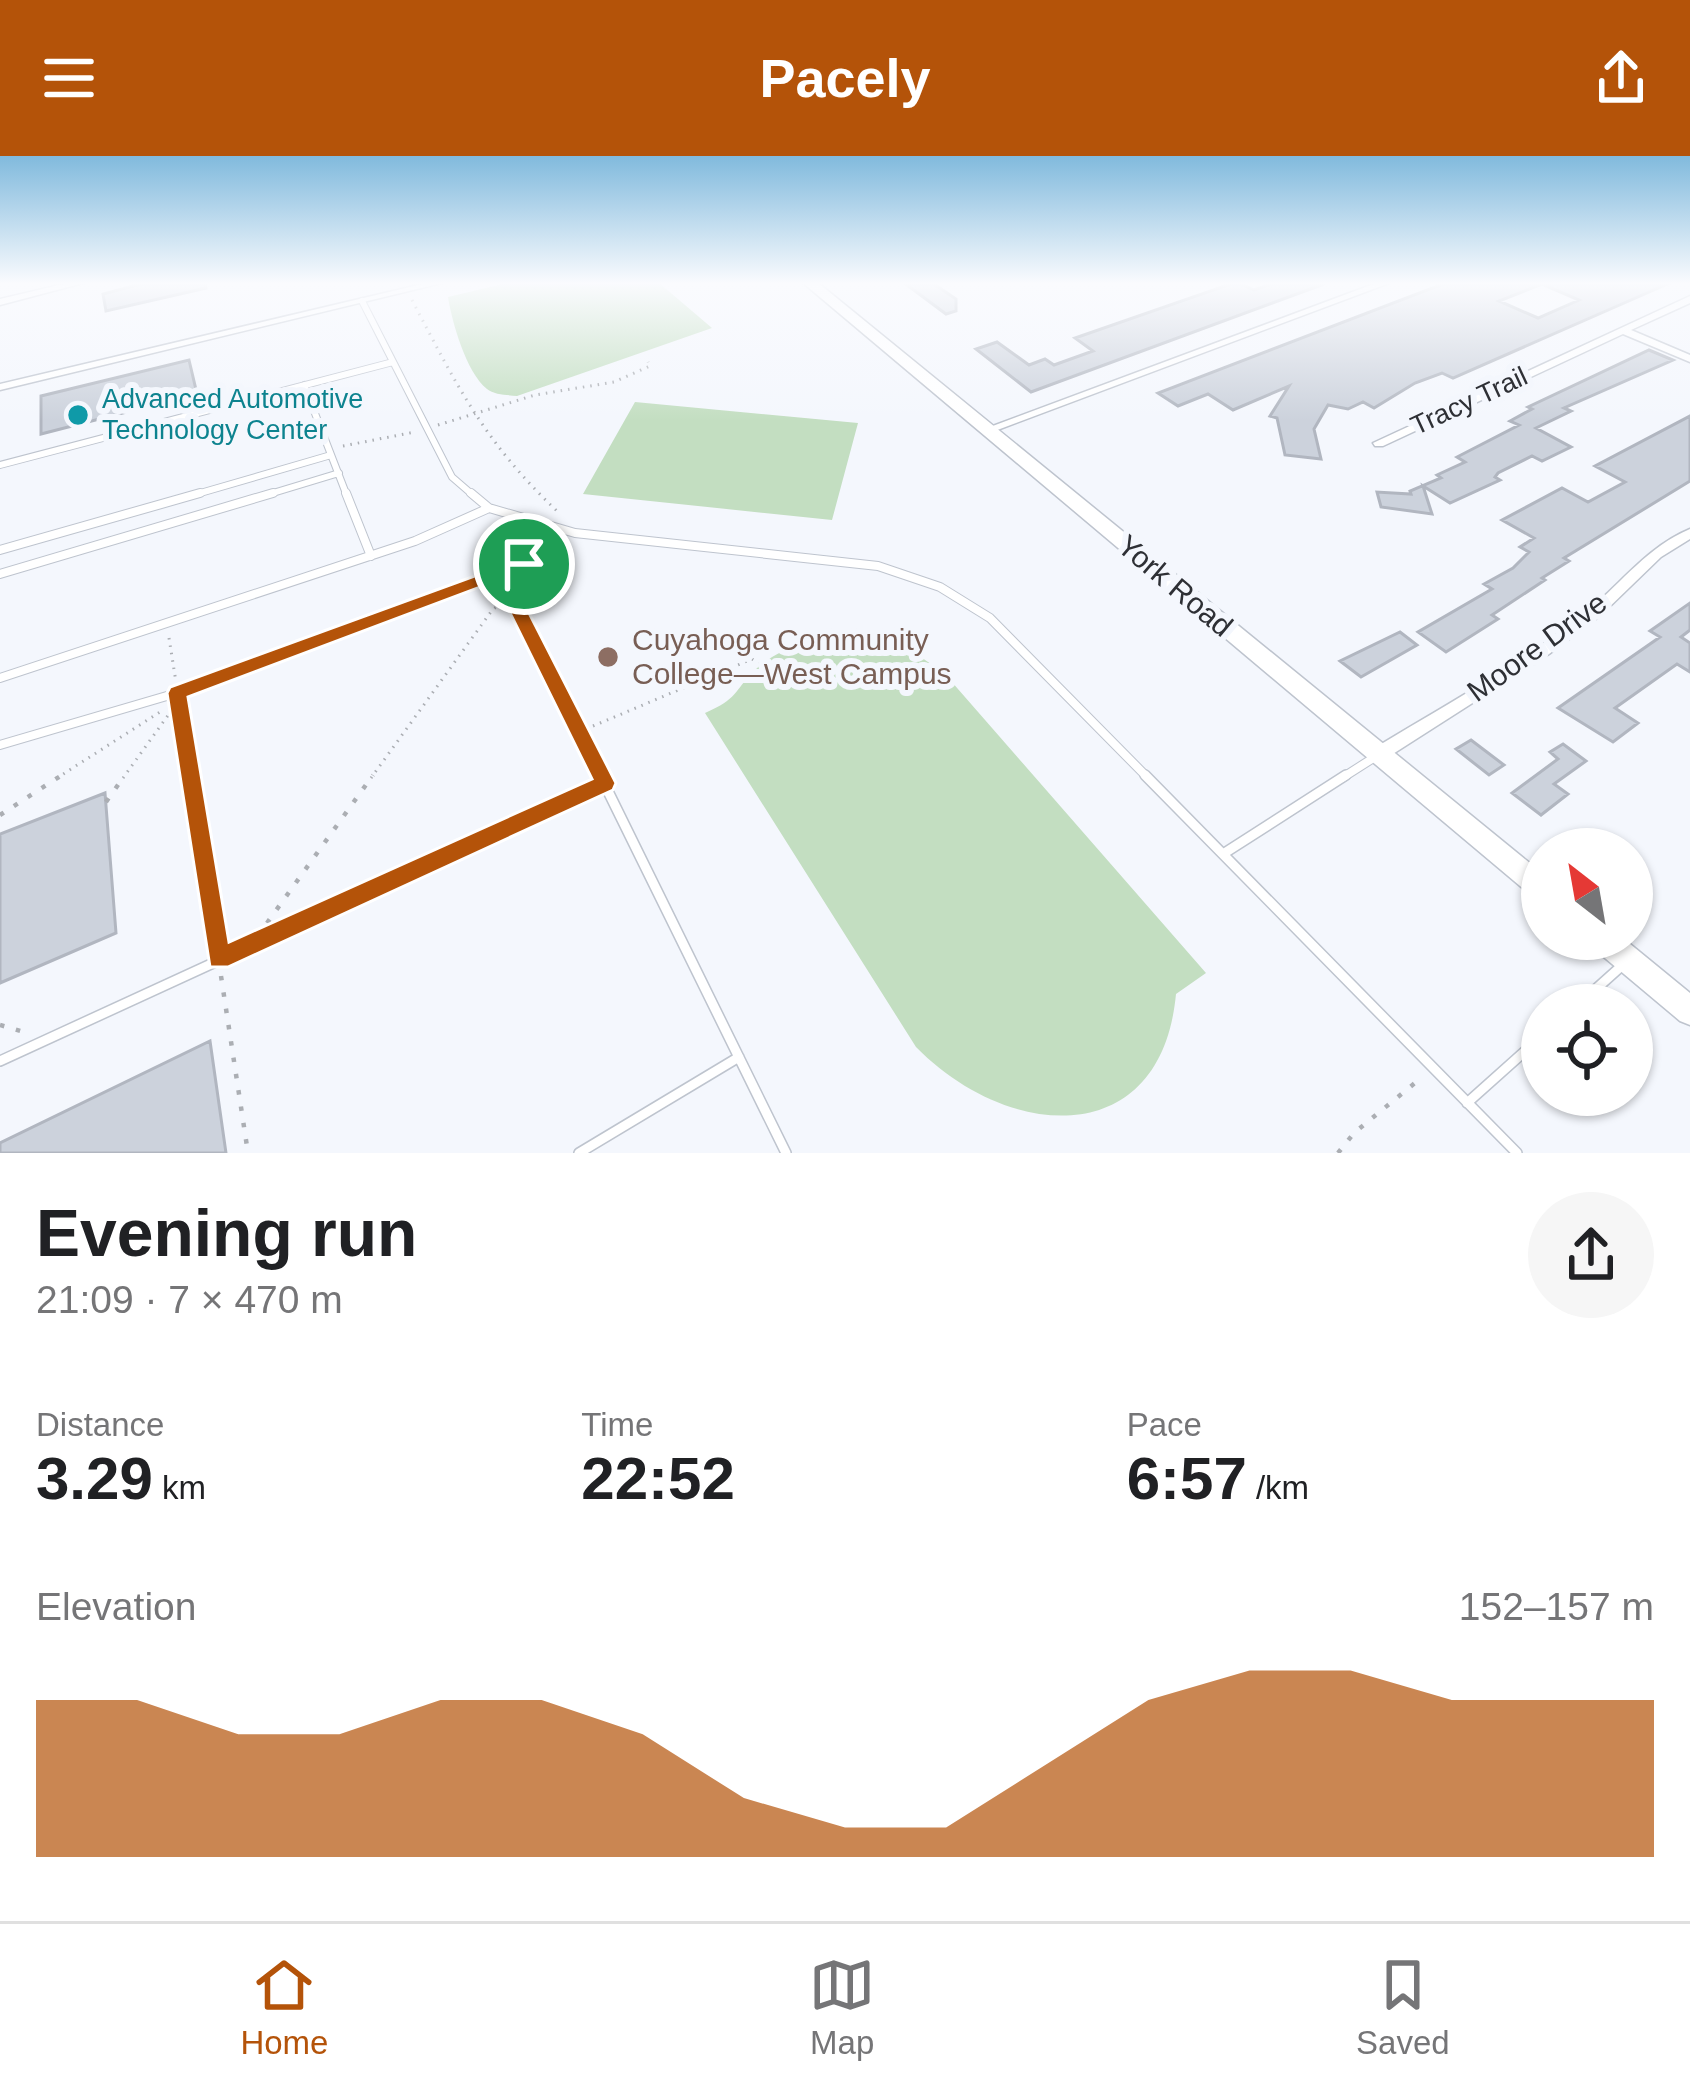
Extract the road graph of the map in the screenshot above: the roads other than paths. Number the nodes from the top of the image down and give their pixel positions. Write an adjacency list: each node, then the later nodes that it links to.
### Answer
1 (247, 329): 10 (street)
2 (376, 329): 8 (lane)
3 (865, 329): 11 (main road, York Road)
4 (1262, 329): 11 (street)
5 (1625, 329): 6 (street, Tracy Trail)
6 (1622, 330): 7 (street); 12 (street, Tracy Trail)
7 (1690, 359)
8 (393, 362): 9 (lane); 16 (lane)
9 (304, 385): 13 (lane); 14 (lane)
10 (0, 388)
11 (988, 430): 25 (main road, York Road)
12 (1379, 443)
13 (332, 455): 15 (lane); 19 (lane)
14 (0, 465)
15 (339, 473): 20 (lane); 22 (lane)
16 (489, 508): 17 (lane); 20 (lane)
17 (550, 527): 21 (lane); 27 (lane)
18 (1690, 532): 25 (street, Moore Drive)
19 (0, 550)
20 (371, 556): 23 (lane)
21 (524, 564): 24 (lane); 26 (lane)
22 (0, 574)
23 (0, 678)
24 (0, 745)
25 (1378, 754): 27 (lane); 28 (main road, York Road)
26 (605, 783): 33 (lane); 34 (lane)
27 (1223, 854): 35 (lane)
28 (1521, 872)
29 (1628, 960): 30 (lane); 31 (main road)
30 (1601, 984)
31 (1690, 1011)
32 (1521, 1054): 35 (lane)
33 (739, 1058): 36 (lane); 37 (lane)
34 (0, 1061)
35 (1467, 1102): 38 (lane)
36 (579, 1153)
37 (786, 1153)
38 (1517, 1153)

